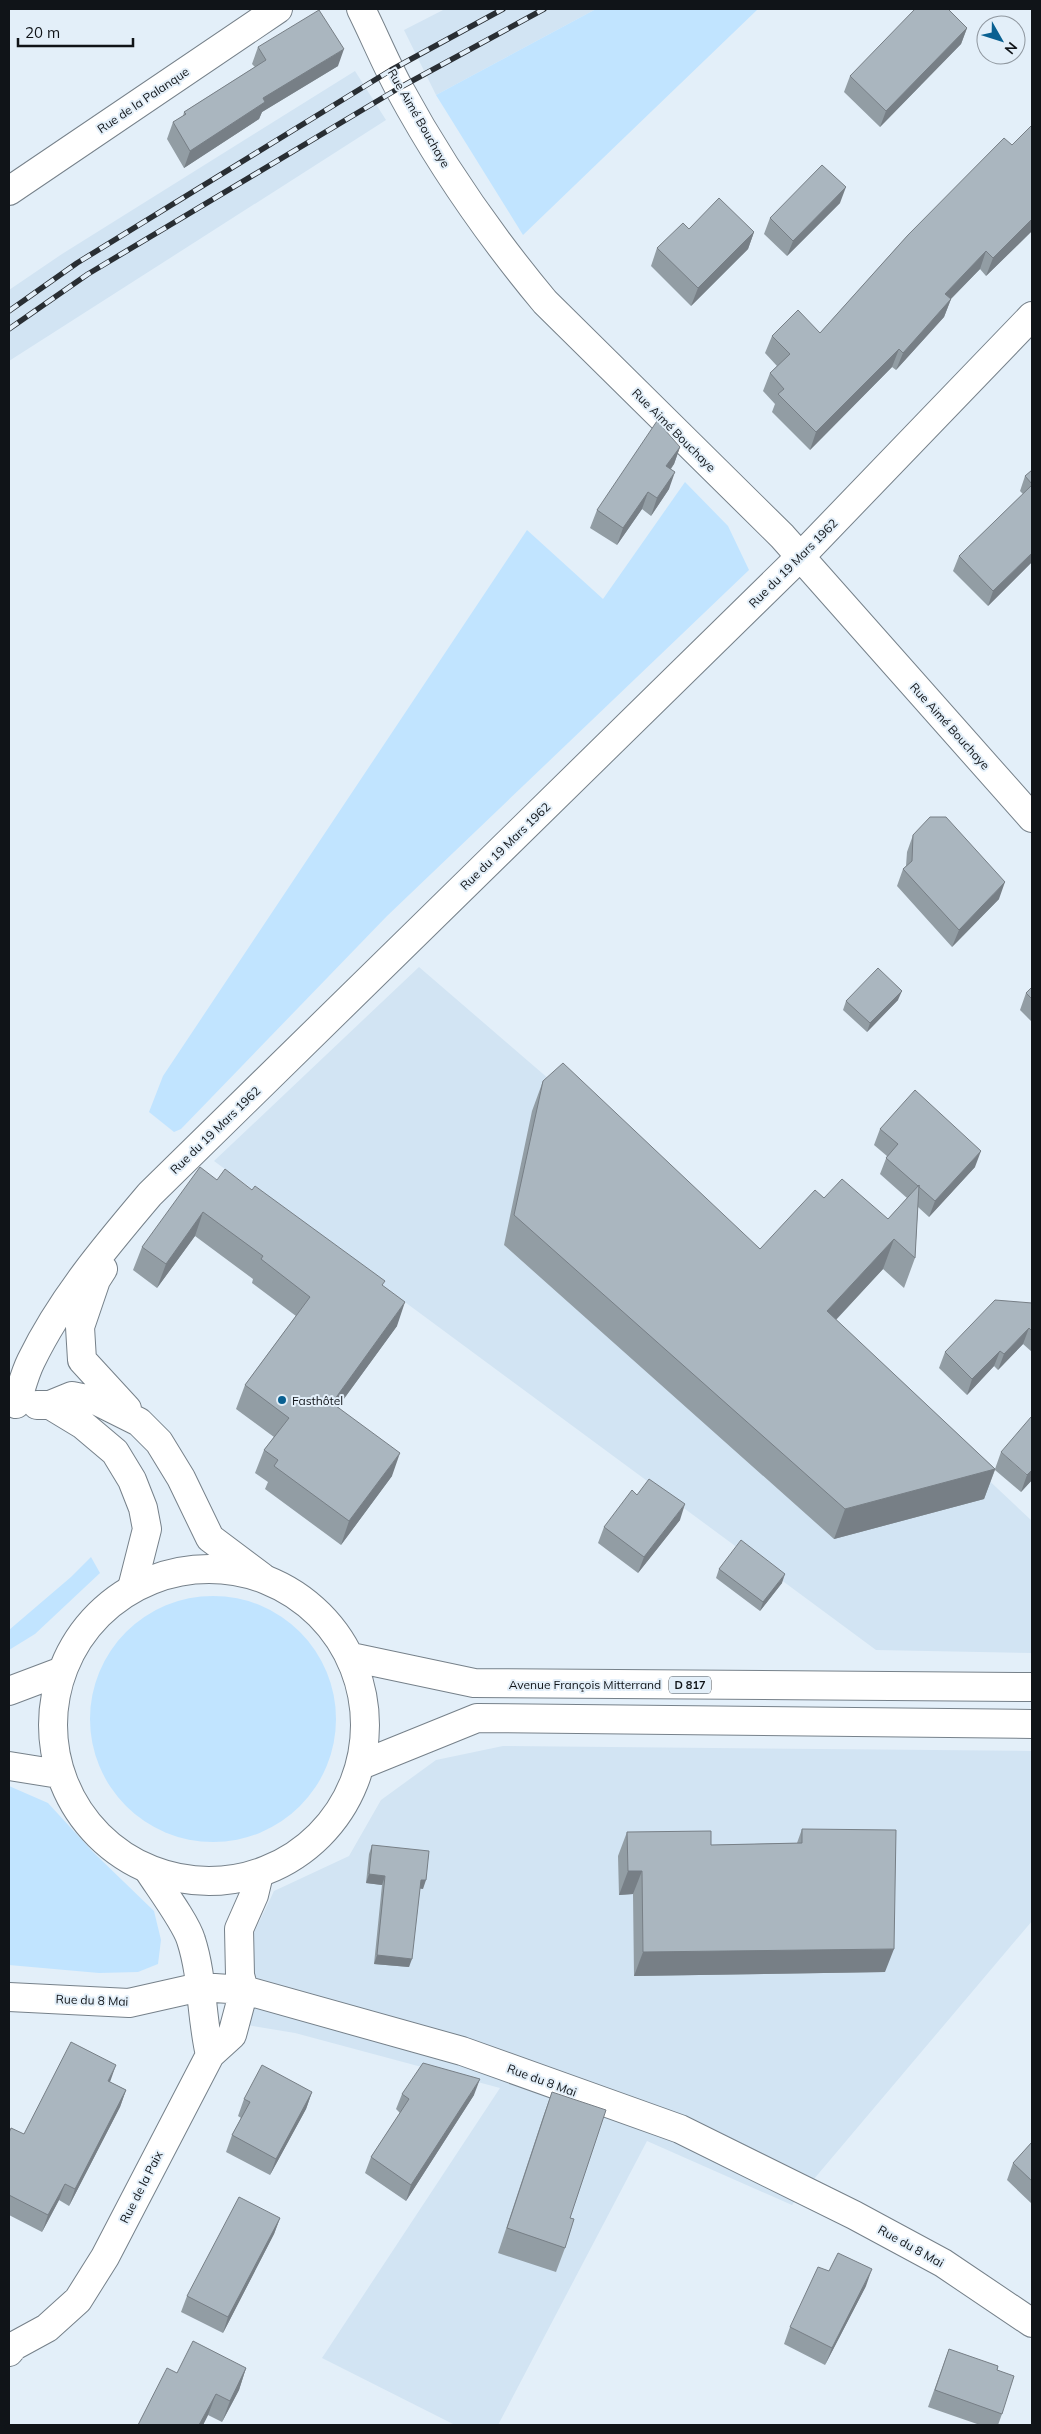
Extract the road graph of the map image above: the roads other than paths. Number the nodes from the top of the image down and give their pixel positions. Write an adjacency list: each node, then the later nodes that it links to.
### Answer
1 (278, 9): 3 (street, Rue de la Palanque)
2 (361, 9): 5 (street, Rue Aimé Bouchaye)
3 (9, 191)
4 (1032, 316): 5 (street, Rue du 19 Mars 1962)
5 (801, 556): 6 (street, Rue Aimé Bouchaye); 7 (street, Rue du 19 Mars 1962)
6 (1032, 818)
7 (150, 1194): 8 (street, Rue du 19 Mars 1962); 10 (street)
8 (12, 1405): 9 (street)
9 (50, 1405): 10 (street); 12 (street)
10 (142, 1425): 11 (street)
11 (262, 1577): 12 (street); 13 (street)
12 (132, 1588): 14 (street)
13 (351, 1657): 15 (street, Avenue François Mitterrand / D 817); 18 (street)
14 (62, 1671): 16 (street); 20 (street)
15 (1032, 1687)
16 (9, 1691)
17 (1032, 1724): 18 (street)
18 (361, 1765): 22 (street)
19 (9, 1766): 20 (street)
20 (59, 1774): 21 (street)
21 (149, 1871): 22 (street); 23 (street)
22 (259, 1874): 24 (street)
23 (200, 1987): 24 (street, Rue du 8 Mai); 25 (street, Rue du 8 Mai); 26 (street)
24 (244, 1990): 26 (street); 27 (street, Rue du 8 Mai)
25 (9, 1996)
26 (210, 2054): 28 (street, Rue de la Paix)
27 (1032, 2323)
28 (9, 2352)

